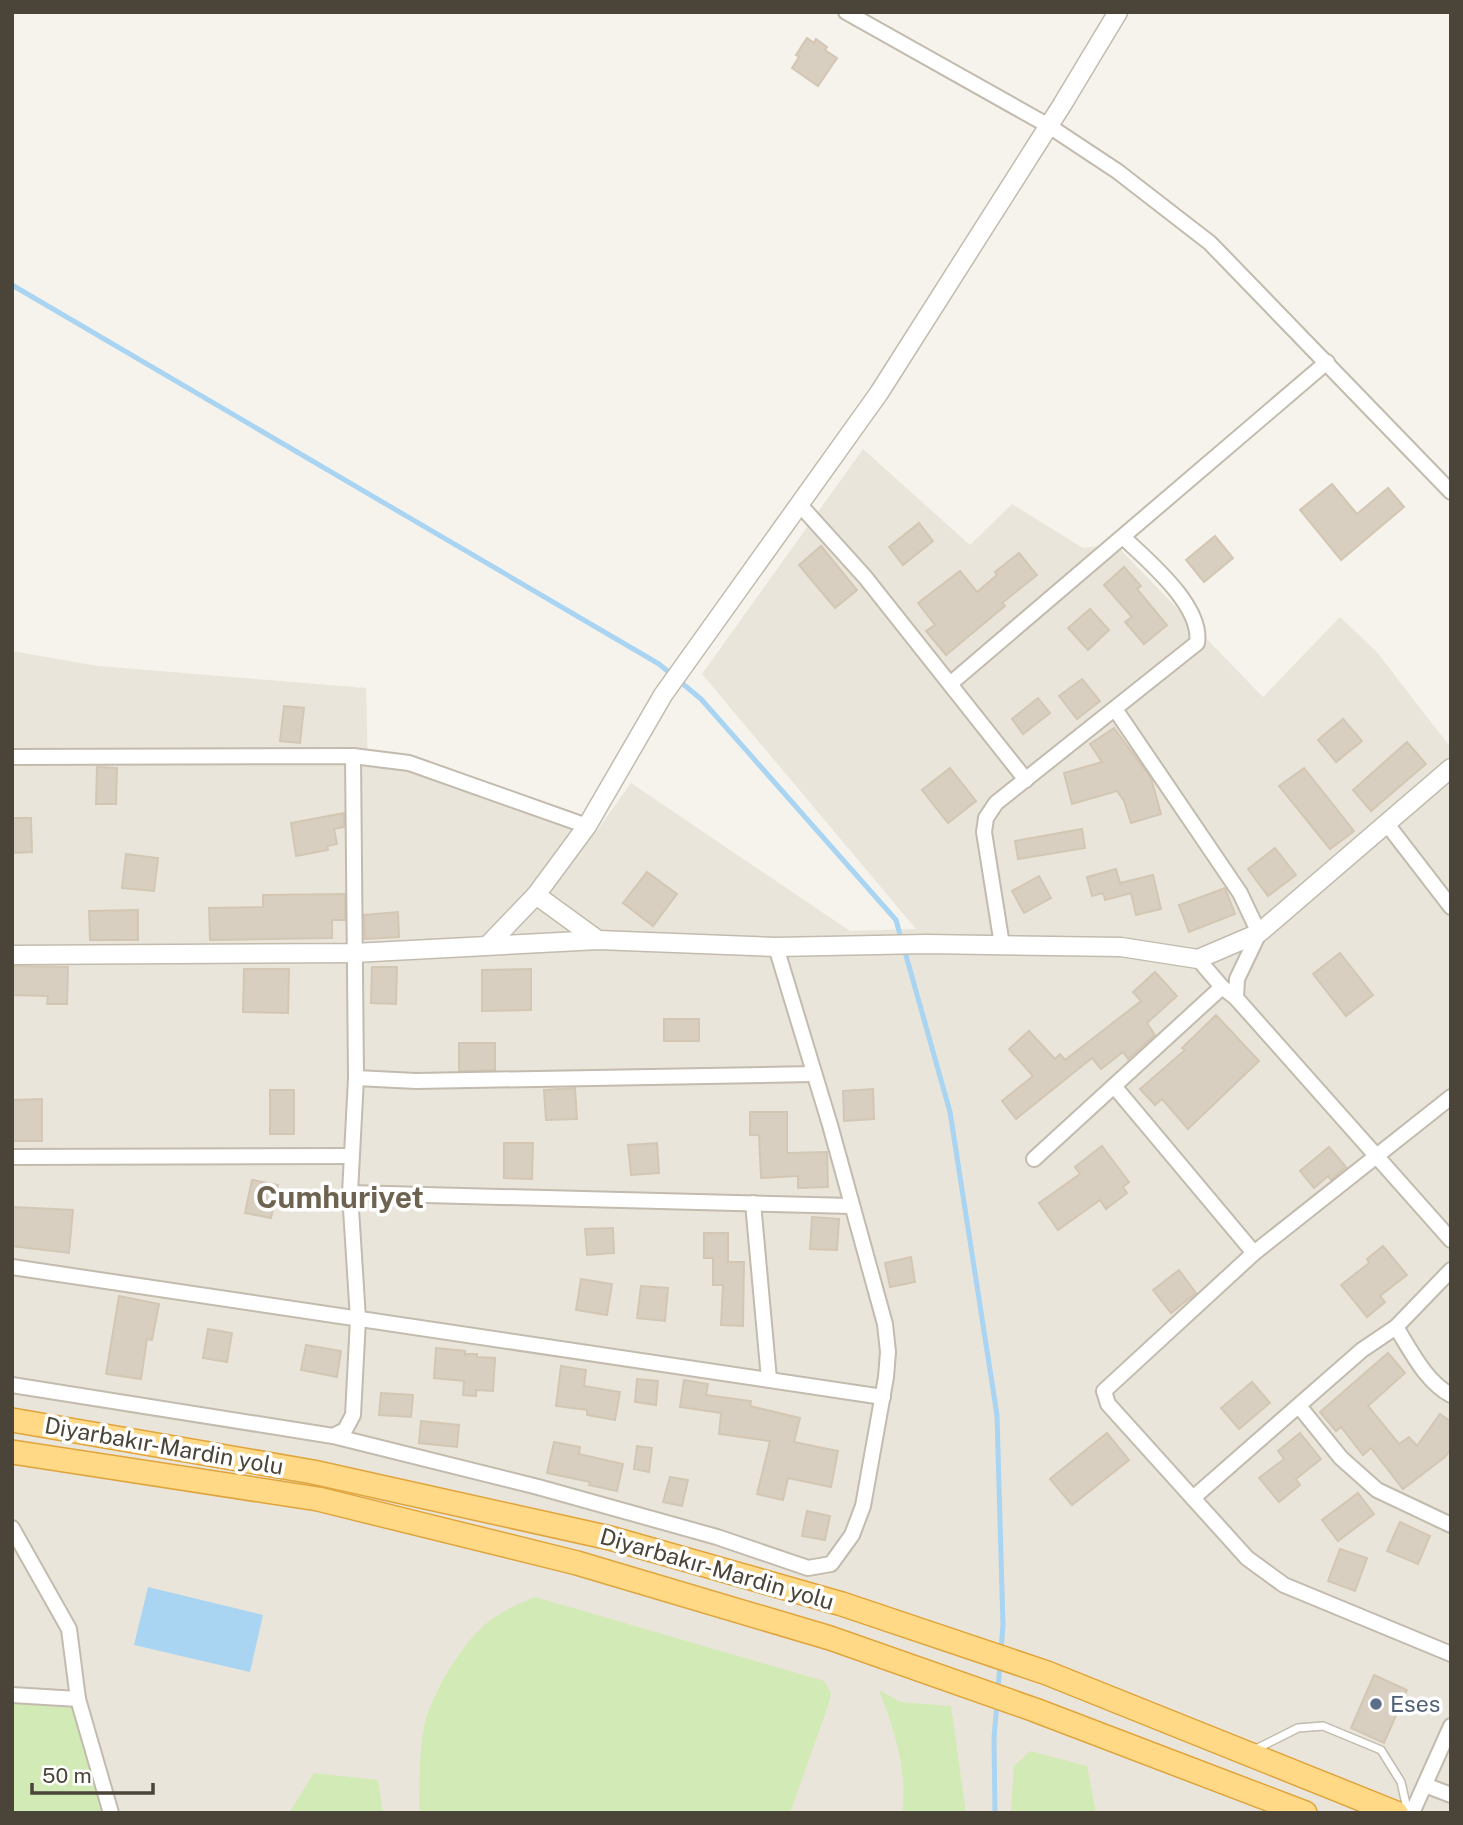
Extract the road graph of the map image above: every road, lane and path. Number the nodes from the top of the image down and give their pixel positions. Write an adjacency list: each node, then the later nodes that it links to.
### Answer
1 (846, 12): 3 (street)
2 (1118, 12): 3 (street)
3 (1049, 126): 4 (street); 6 (street)
4 (1327, 362): 5 (street); 7 (street)
5 (1451, 492)
6 (800, 505): 8 (street); 15 (street)
7 (1124, 537): 8 (street); 9 (street)
8 (950, 684): 13 (street)
9 (1115, 709): 13 (street); 18 (street)
10 (353, 756): 11 (street); 15 (street); 23 (street)
11 (12, 757)
12 (1451, 768): 14 (street)
13 (1026, 779): 21 (street)
14 (1387, 824): 17 (street); 18 (street)
15 (587, 825): 16 (street)
16 (536, 895): 19 (street); 20 (street)
17 (1451, 907)
18 (1259, 933): 25 (street); 27 (street)
19 (598, 940): 20 (street); 22 (street)
20 (489, 944): 23 (street)
21 (1002, 945): 22 (street); 25 (street)
22 (776, 947): 28 (street)
23 (354, 953): 24 (street); 29 (street)
24 (12, 955)
25 (1198, 959): 26 (street)
26 (1222, 987): 27 (street); 30 (street)
27 (1236, 998): 33 (street)
28 (814, 1074): 29 (street); 38 (street)
29 (356, 1078): 32 (street)
30 (1114, 1086): 35 (street); 40 (street)
31 (1451, 1097): 33 (street)
32 (350, 1156): 34 (street); 36 (street)
33 (1375, 1156): 39 (street); 40 (street)
34 (12, 1157)
35 (1034, 1159)
36 (350, 1193): 37 (street); 43 (street)
37 (753, 1203): 38 (street); 45 (street)
38 (852, 1206): 48 (street)
39 (1451, 1240)
40 (1255, 1253): 53 (street)
41 (12, 1267): 43 (street)
42 (1451, 1270): 44 (street)
43 (358, 1319): 45 (street); 51 (street)
44 (1396, 1327): 47 (street); 49 (street)
45 (769, 1379): 48 (street)
46 (12, 1385): 51 (street)
47 (1451, 1395)
48 (883, 1397): 51 (street)
49 (1299, 1406): 53 (street); 54 (street)
50 (12, 1420): 60 (highway, Diyarbakır-Mardin yolu)
51 (333, 1436)
52 (12, 1452): 64 (highway, Diyarbakır-Mardin yolu)
53 (1192, 1497): 56 (street)
54 (1451, 1525)
55 (12, 1528): 58 (street)
56 (1451, 1654)
57 (12, 1695): 58 (street)
58 (78, 1699): 63 (street)
59 (1451, 1726): 61 (street)
60 (1247, 1753): 65 (highway, Diyarbakır-Mardin yolu); 66 (lane)
61 (1425, 1785): 62 (street); 66 (street)
62 (1451, 1795)
63 (111, 1813)
64 (1304, 1813)
65 (1396, 1813)
66 (1410, 1813)

